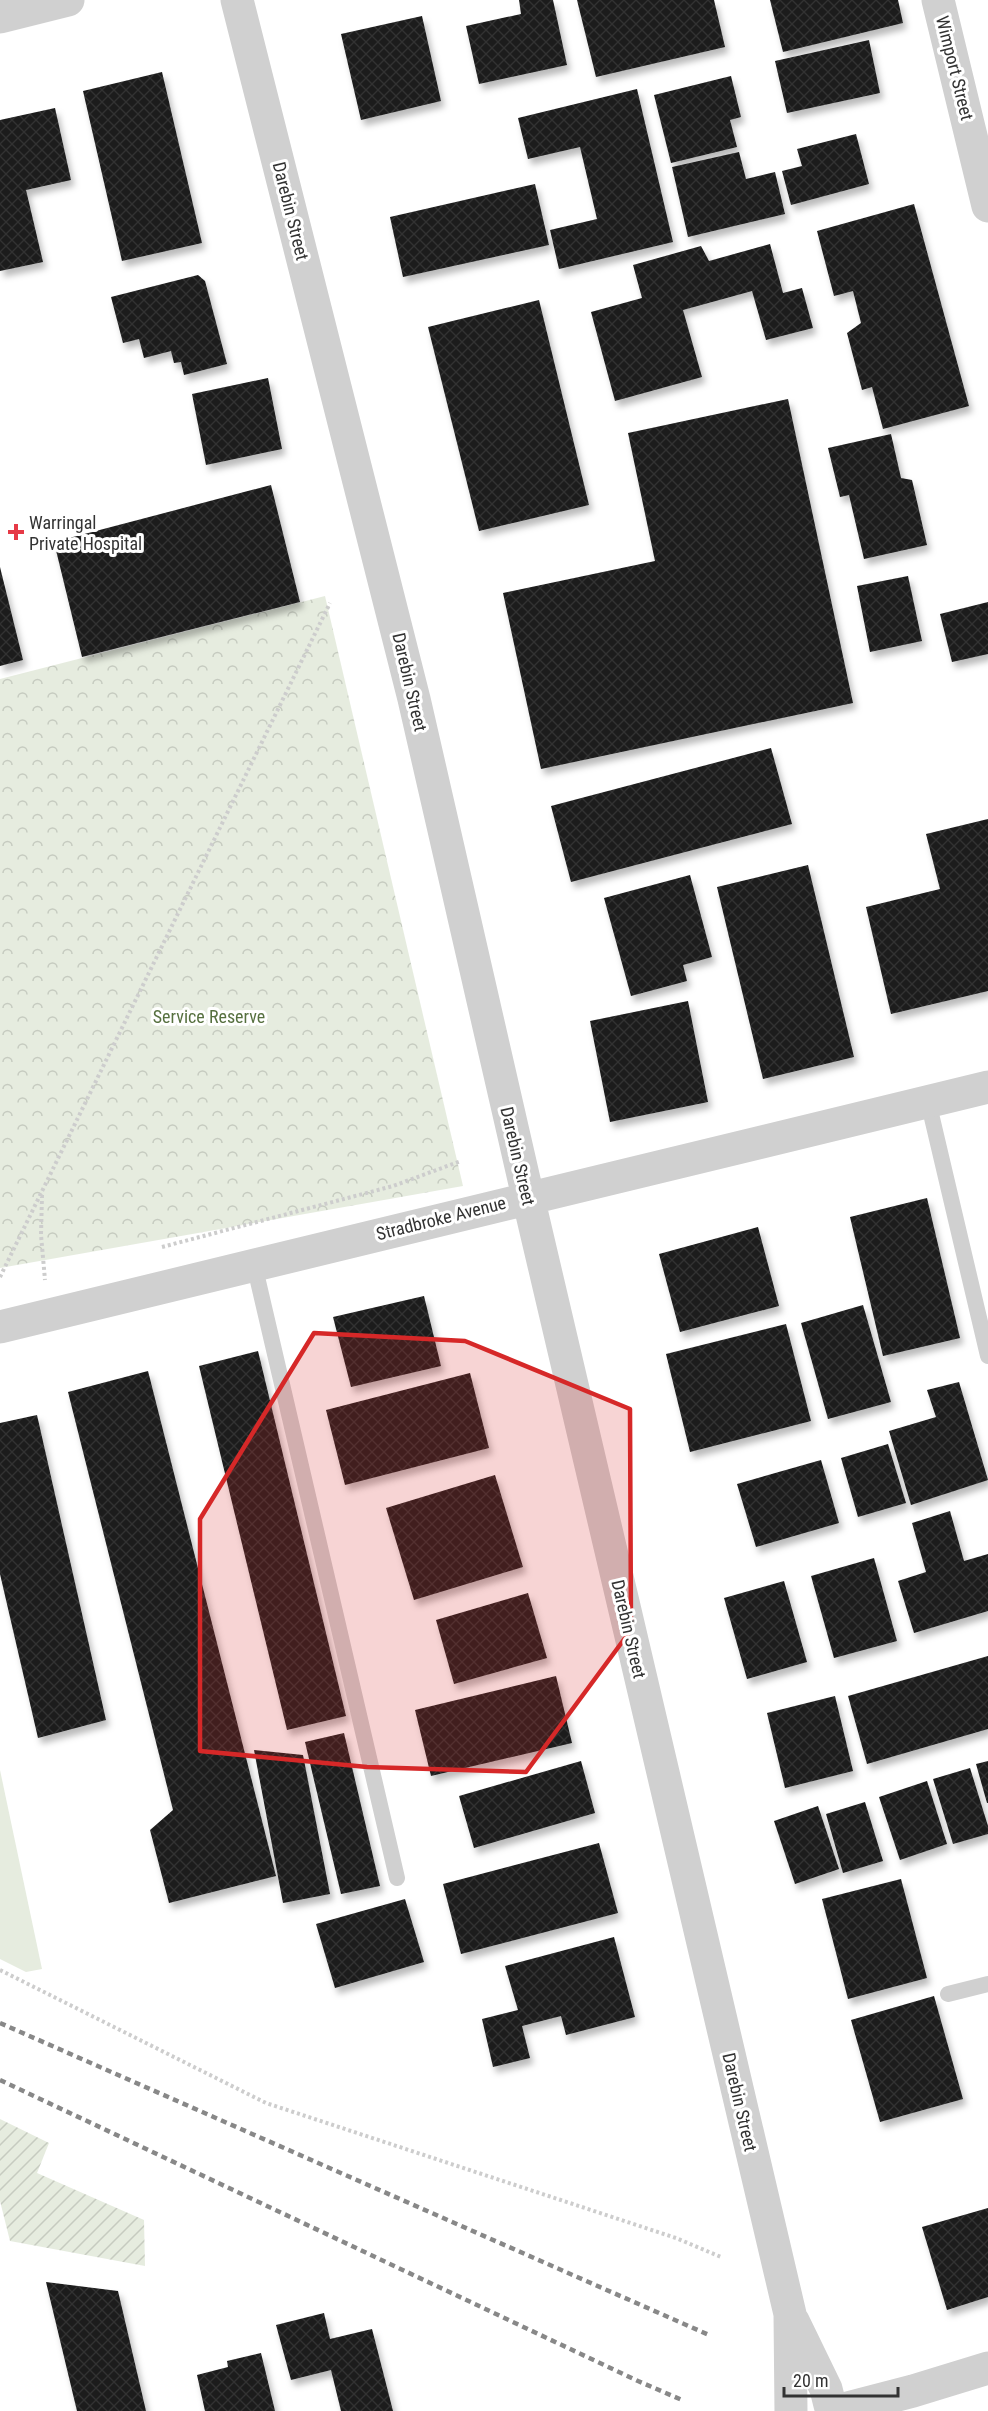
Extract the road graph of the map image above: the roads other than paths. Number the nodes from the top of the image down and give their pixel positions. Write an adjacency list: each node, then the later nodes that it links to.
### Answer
1 (68, 0): 4 (street)
2 (237, 0): 8 (street, Darebin Street)
3 (938, 0): 5 (street, Wimport Street)
4 (0, 17)
5 (988, 206)
6 (988, 1086): 7 (street, Stradbroke Avenue)
7 (928, 1101): 8 (street, Stradbroke Avenue); 11 (lane)
8 (528, 1197): 9 (street, Stradbroke Avenue); 15 (street, Darebin Street)
9 (254, 1264): 10 (street, Stradbroke Avenue); 12 (lane)
10 (0, 1327)
11 (988, 1356)
12 (397, 1878)
13 (988, 1984): 14 (lane)
14 (948, 1994)
15 (790, 2314): 17 (street, Darebin Street); 18 (street, Darebin Street)
16 (988, 2368): 17 (street)
17 (837, 2408): 19 (street)
18 (791, 2411)
19 (798, 2411)

